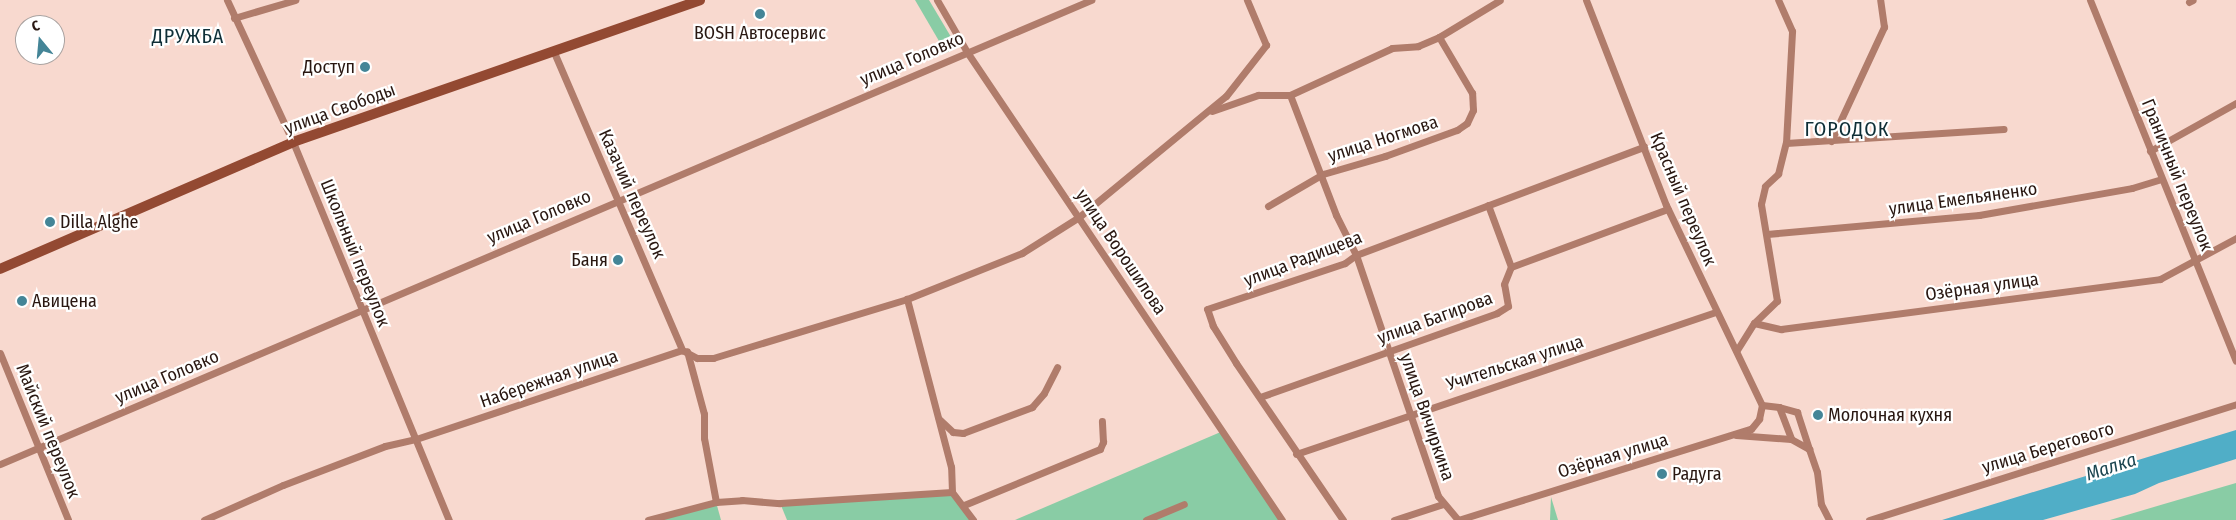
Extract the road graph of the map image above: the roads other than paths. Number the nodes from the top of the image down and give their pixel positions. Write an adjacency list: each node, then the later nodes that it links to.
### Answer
1 (227, 0): 12 (street, Школьный переулок)
2 (295, 0): 12 (street)
3 (700, 0): 14 (main road, улица Свободы)
4 (937, 0): 15 (street, улица Ворошилова)
5 (1091, 0): 15 (street, улица Головко)
6 (1247, 0): 18 (street)
7 (1500, 0): 13 (street)
8 (1586, 0): 23 (street, Красный переулок)
9 (1778, 0): 22 (street)
10 (1880, 0): 20 (street)
11 (2090, 0): 24 (street, Граничный переулок)
12 (234, 18): 21 (street, Школьный переулок)
13 (1439, 37): 16 (street); 25 (street, улица Ногмова)
14 (553, 50): 21 (main road, улица Свободы); 27 (street, Казачий переулок)
15 (967, 52): 27 (street, улица Головко); 31 (street, улица Ворошилова)
16 (1290, 95): 18 (street); 25 (street, улица Вичиркина)
17 (2236, 103): 24 (street)
18 (1209, 112): 31 (street)
19 (2004, 129): 20 (street)
20 (1831, 141): 22 (street)
21 (293, 142): 37 (main road, улица Свободы); 39 (street, Школьный переулок)
22 (1786, 143): 32 (street)
23 (1644, 147): 28 (street, улица Радищева); 30 (street, Красный переулок)
24 (2150, 151): 26 (street, Граничный переулок)
25 (1323, 174): 29 (street, улица Ногмова); 34 (street, улица Вичиркина)
26 (2161, 179): 32 (street, улица Емельяненко); 35 (street, Граничный переулок)
27 (617, 200): 39 (street, улица Головко); 42 (street, Казачий переулок)
28 (1488, 205): 34 (street, улица Радищева); 36 (street)
29 (1268, 206)
30 (1668, 209): 36 (street); 40 (street, Красный переулок)
31 (1079, 217): 38 (street); 73 (street, улица Ворошилова)
32 (1767, 234): 41 (street)
33 (2236, 238): 35 (street, Озёрная улица)
34 (1356, 255): 43 (street, улица Вичиркина); 48 (street, улица Радищева)
35 (2196, 262): 41 (street, Озёрная улица); 46 (street, Граничный переулок)
36 (1511, 267): 43 (street, улица Багирова)
37 (0, 269)
38 (908, 299): 42 (street); 53 (street)
39 (362, 310): 56 (street, Школьный переулок); 58 (street, улица Головко)
40 (1716, 312): 44 (street, Красный переулок); 52 (street, Учительская улица)
41 (1754, 323): 44 (street)
42 (684, 350): 56 (street, Набережная улица); 63 (street, Казачий переулок)
43 (1388, 350): 48 (street, улица Багирова); 52 (street, улица Вичиркина)
44 (1737, 350): 50 (street, Красный переулок)
45 (0, 353): 58 (street, Майский переулок)
46 (2236, 361)
47 (1057, 367): 53 (street)
48 (1260, 397): 60 (street, улица Радищева)
49 (2236, 404): 78 (street, улица Берегового)
50 (1762, 405): 51 (street); 55 (street, Озёрная улица)
51 (1779, 407): 57 (street); 59 (street)
52 (1410, 414): 60 (street, Учительская улица); 65 (street, улица Вичиркина)
53 (938, 419): 62 (street)
54 (1102, 421): 66 (street)
55 (1732, 435): 57 (street); 76 (street, Озёрная улица)
56 (416, 439): 68 (street, Набережная улица); 69 (street, Школьный переулок)
57 (1790, 439): 59 (street)
58 (40, 447): 61 (street, улица Головко); 67 (street, Майский переулок)
59 (1809, 449): 77 (street)
60 (1296, 454): 74 (street, улица Радищева)
61 (0, 464)
62 (952, 492): 63 (street); 66 (street)
63 (716, 502): 70 (street)
64 (1184, 504): 72 (street)
65 (1443, 504): 75 (street); 76 (street, улица Вичиркина)
66 (964, 505): 71 (street)
67 (68, 520)
68 (204, 520)
69 (449, 520)
70 (648, 520)
71 (973, 520)
72 (1146, 520)
73 (1282, 520)
74 (1343, 520)
75 (1394, 520)
76 (1458, 520)
77 (1828, 520)
78 (1869, 520)

